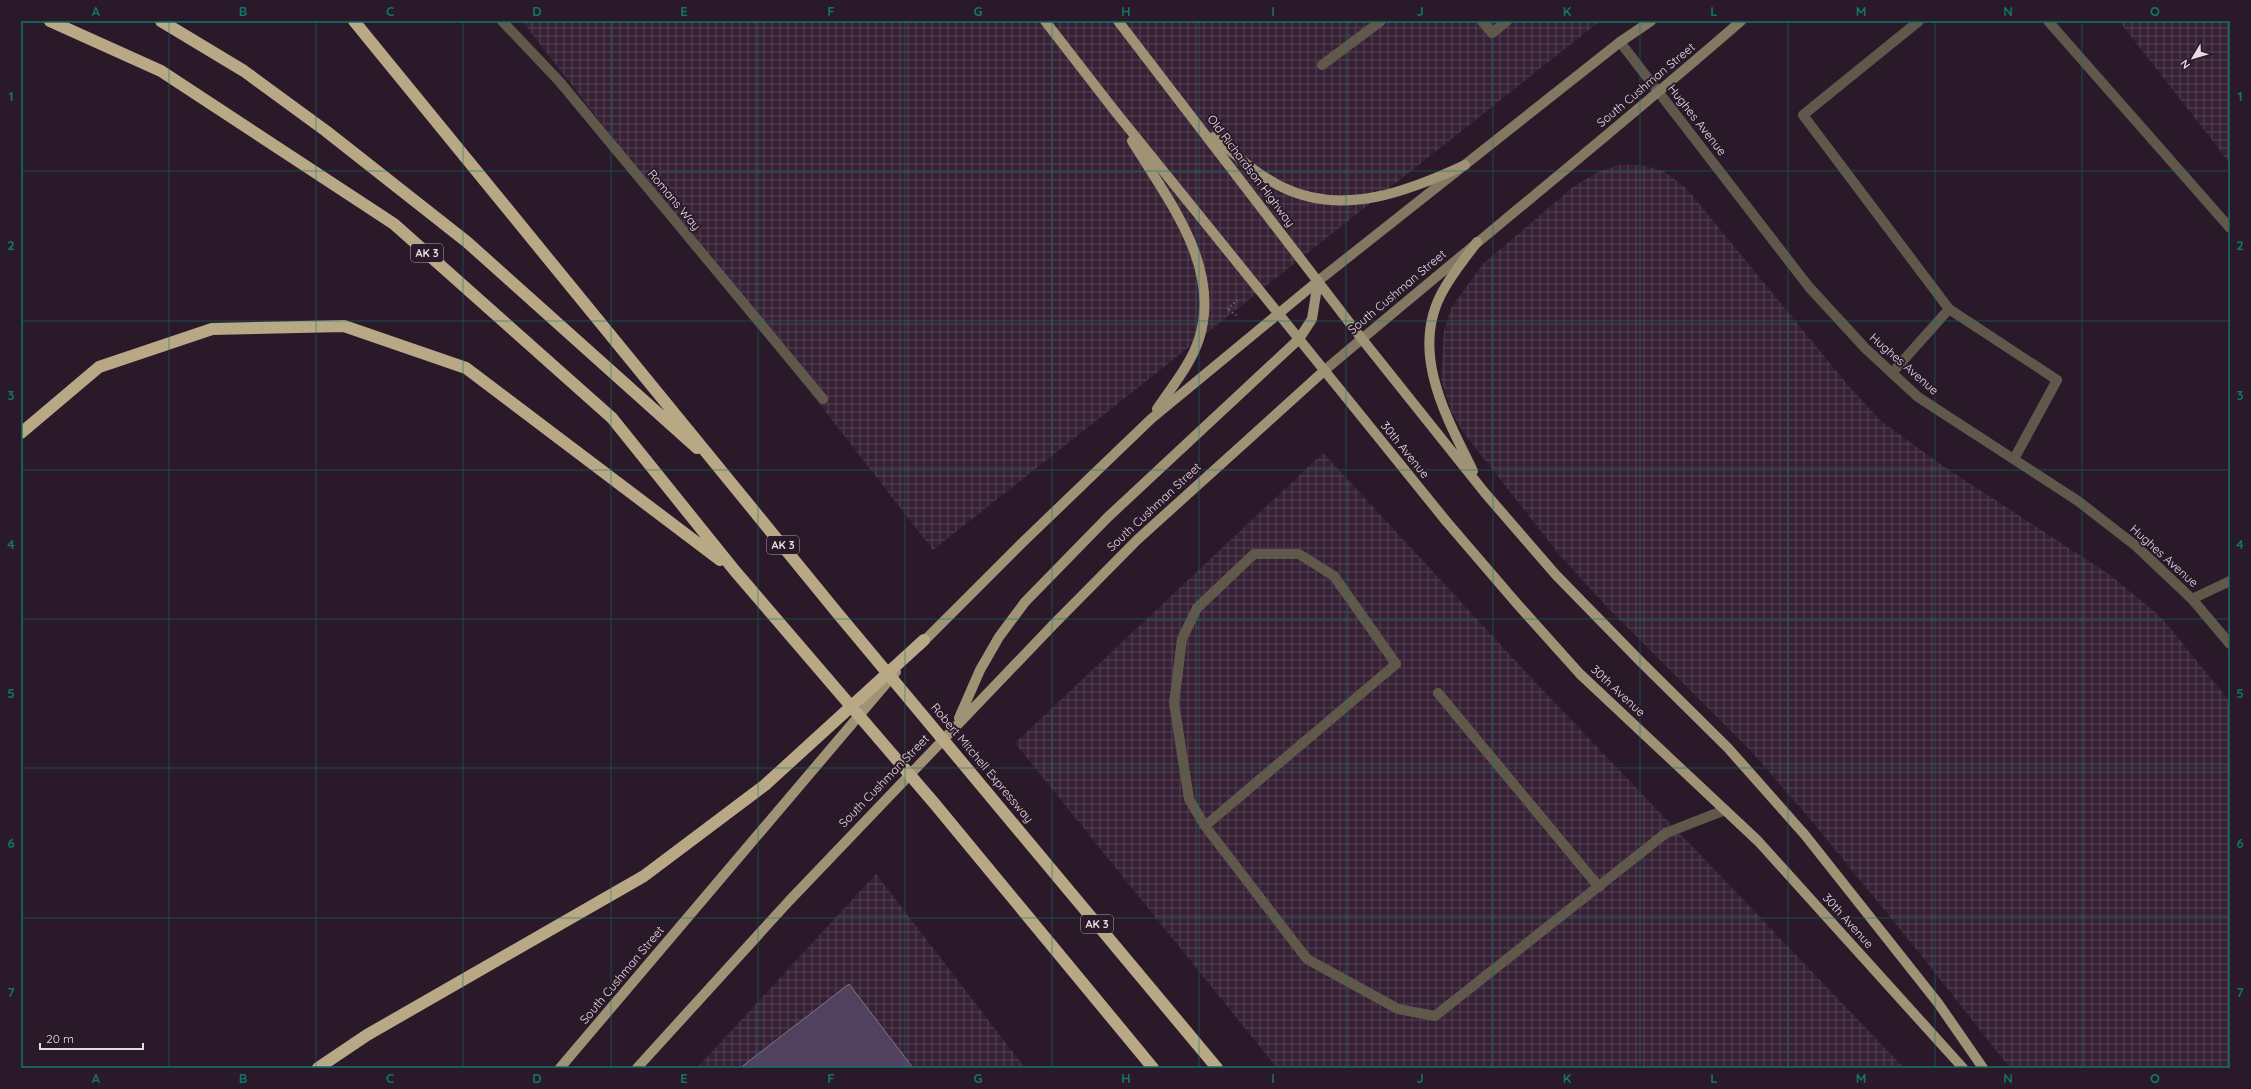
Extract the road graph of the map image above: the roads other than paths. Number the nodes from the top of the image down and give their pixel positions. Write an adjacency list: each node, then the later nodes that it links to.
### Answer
1 (50, 21): 35 (highway, AK 3)
2 (161, 21): 33 (highway)
3 (354, 21): 33 (highway, AK 3)
4 (502, 21): 29 (street, Romans Way)
5 (1045, 21): 17 (main road)
6 (1118, 21): 18 (main road, Old Richardson Highway)
7 (1381, 21): 15 (street)
8 (1482, 21): 9 (street)
9 (1507, 21)
10 (1651, 21): 14 (main road, South Cushman Street)
11 (1741, 21): 16 (main road, South Cushman Street)
12 (1919, 21): 23 (street)
13 (2048, 21): 20 (street)
14 (1620, 42): 16 (street, Hughes Avenue); 19 (main road, South Cushman Street)
15 (1322, 65)
16 (1659, 93): 21 (main road, South Cushman Street); 28 (street, Hughes Avenue)
17 (1114, 110): 24 (main road); 30 (main road)
18 (1201, 127): 19 (main road); 22 (main road, Old Richardson Highway)
19 (1465, 165): 22 (main road, South Cushman Street)
20 (2230, 228)
21 (1477, 242): 26 (main road, South Cushman Street); 34 (main road)
22 (1318, 281): 24 (main road, South Cushman Street); 25 (main road); 26 (main road, Old Richardson Highway)
23 (1949, 309): 28 (street); 32 (street)
24 (1278, 313): 25 (main road, 30th Avenue); 30 (main road, South Cushman Street)
25 (1300, 339): 27 (main road, 30th Avenue); 41 (main road)
26 (1362, 339): 27 (main road, South Cushman Street); 34 (main road, 30th Avenue)
27 (1325, 370): 41 (main road, South Cushman Street); 42 (main road, 30th Avenue)
28 (1892, 373): 32 (street, Hughes Avenue)
29 (822, 399)
30 (1151, 419): 38 (main road, South Cushman Street)
31 (21, 433): 35 (highway)
32 (2014, 459): 37 (street, Hughes Avenue)
33 (726, 475): 49 (highway, Robert Mitchell Expressway / AK 3)
34 (1481, 488): 51 (main road, 30th Avenue)
35 (735, 572): 48 (highway, AK 3)
36 (2230, 581): 37 (street)
37 (2192, 598): 39 (street, Hughes Avenue)
38 (924, 640): 45 (highway); 46 (main road, South Cushman Street)
39 (2230, 644)
40 (1438, 693): 44 (street)
41 (956, 724): 47 (main road, South Cushman Street)
42 (1725, 810): 44 (street); 50 (main road, 30th Avenue)
43 (1205, 826): 43 (street); 44 (street)
44 (1598, 887)
45 (318, 1068)
46 (560, 1068)
47 (638, 1068)
48 (1153, 1068)
49 (1217, 1068)
50 (1963, 1068)
51 (1983, 1068)

